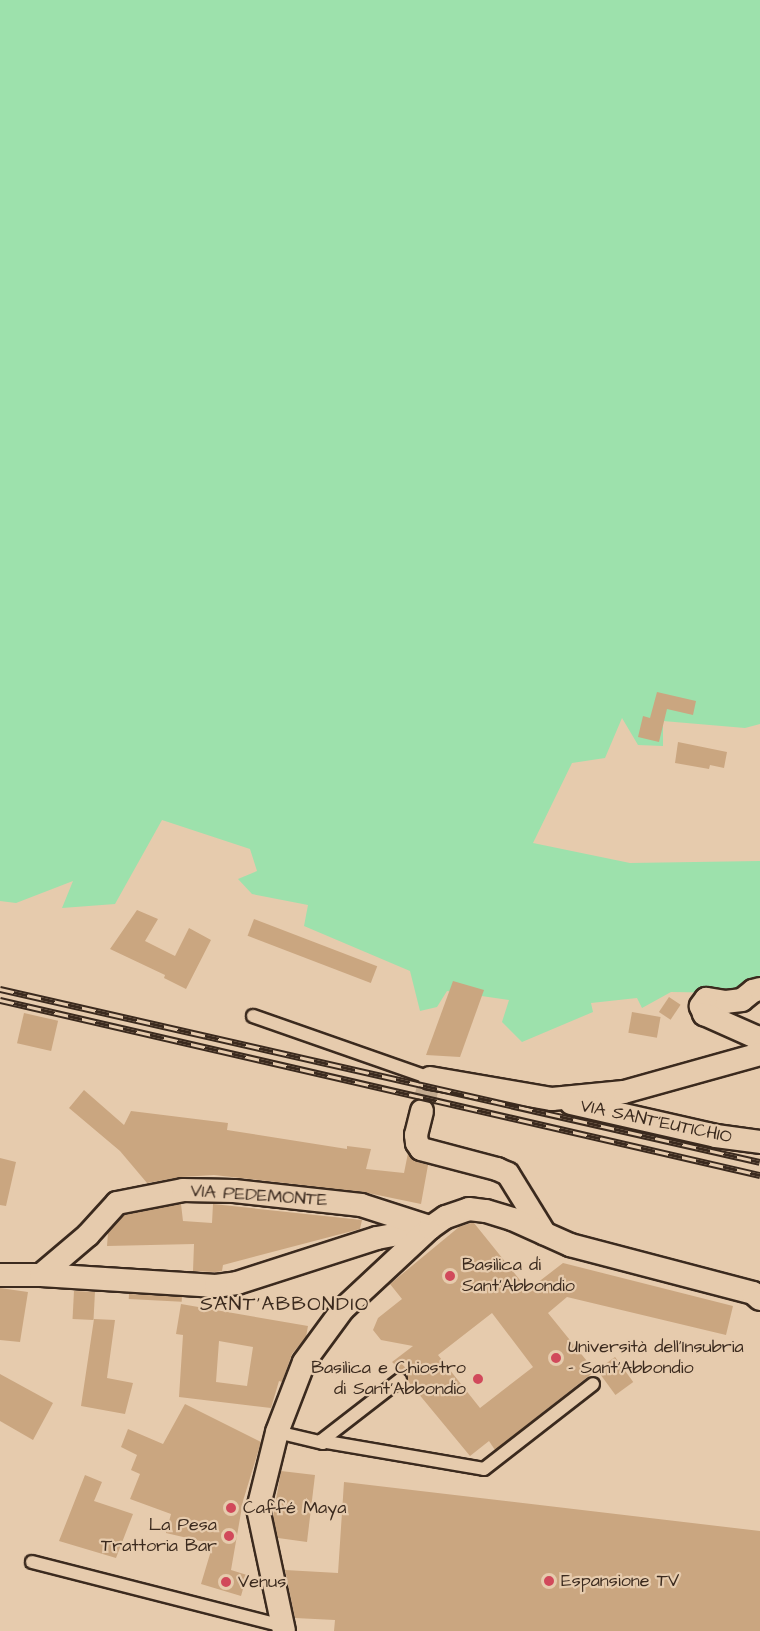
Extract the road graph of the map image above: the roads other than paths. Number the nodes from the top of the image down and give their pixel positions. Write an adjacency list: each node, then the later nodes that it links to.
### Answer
1 (760, 989): 3 (street)
2 (253, 1016): 5 (lane)
3 (760, 1043)
4 (760, 1054): 6 (street)
5 (430, 1077): 6 (street)
6 (552, 1099): 8 (street, VIA SANT'EUTICHIO)
7 (419, 1121): 10 (street)
8 (760, 1142)
9 (430, 1228): 10 (street); 12 (street); 12 (street, VIA PEDEMONTE); 16 (street)
10 (545, 1234): 13 (street)
11 (0, 1275): 12 (street)
12 (41, 1275)
13 (760, 1299)
14 (400, 1380): 17 (lane)
15 (593, 1384): 17 (lane)
16 (277, 1432): 17 (lane); 19 (street)
17 (321, 1441)
18 (32, 1562): 19 (lane)
19 (284, 1629)

